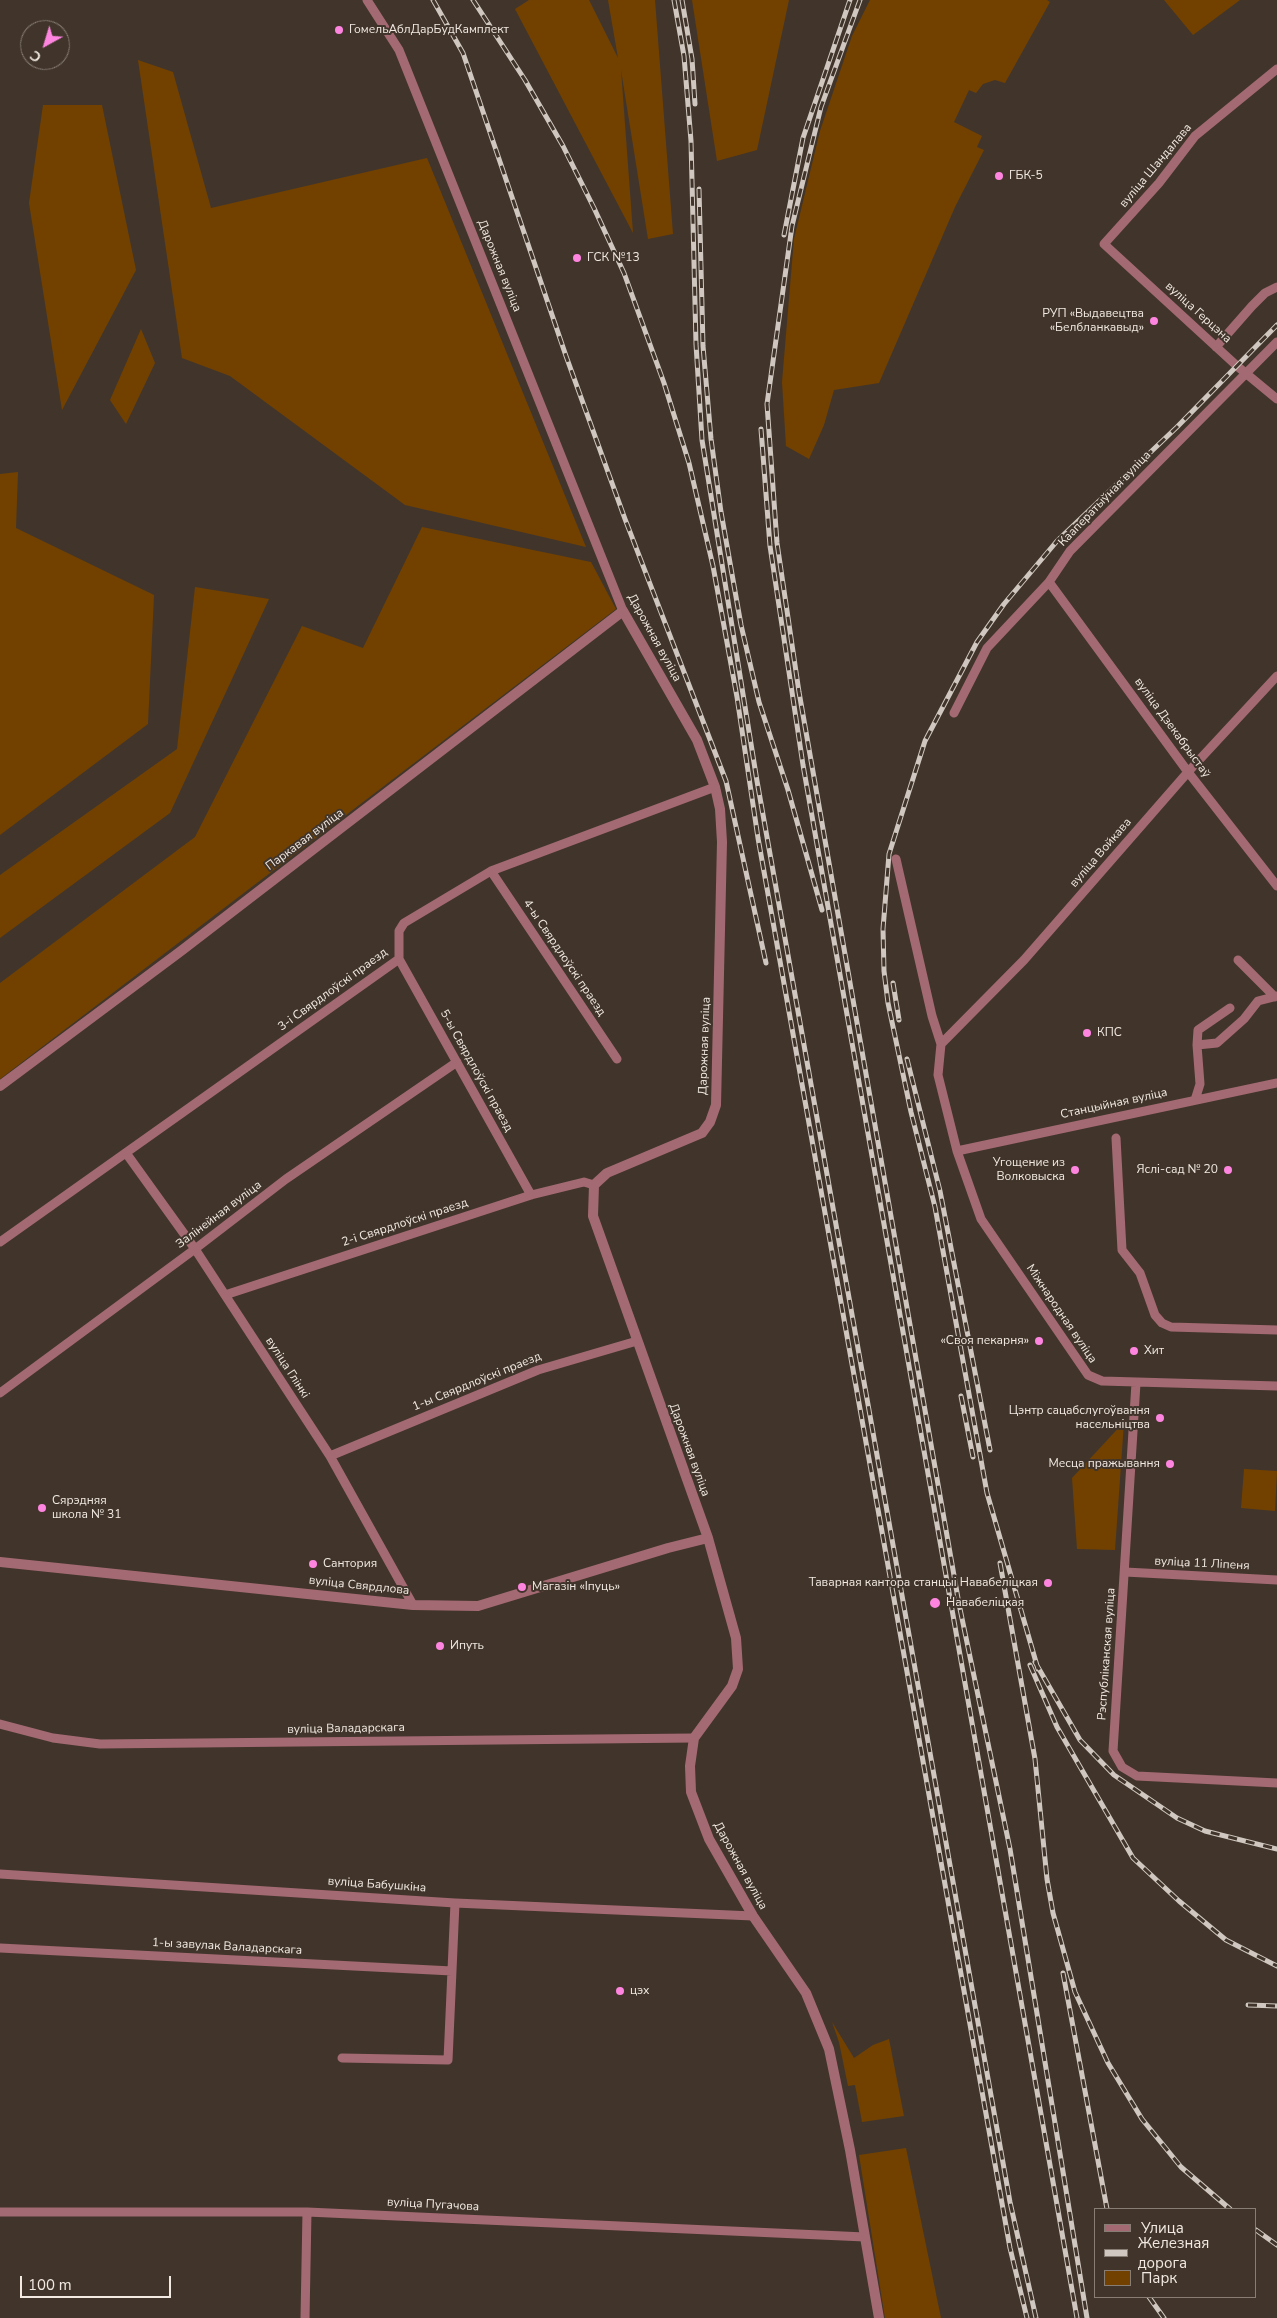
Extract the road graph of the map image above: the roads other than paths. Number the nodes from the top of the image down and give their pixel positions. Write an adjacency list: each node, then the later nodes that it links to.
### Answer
1 (368, 0): 10 (street, Дарожная вуліца)
2 (1277, 69): 3 (street, вуліца Шандалава)
3 (1104, 244): 6 (street, вуліца Герцэна)
4 (1277, 287): 6 (street)
5 (1277, 342): 7 (street, Кааператыўная вуліца)
6 (1216, 347): 7 (street, вуліца Герцэна)
7 (1246, 373): 8 (street, вуліца Герцэна); 9 (street, Кааператыўная вуліца)
8 (1277, 399)
9 (1049, 582): 12 (street, Кааператыўная вуліца); 13 (street, вуліца Дзекабрыстаў)
10 (623, 611): 14 (street, Дарожная вуліца); 27 (street, Паркавая вуліца)
11 (1277, 676): 13 (street, вуліца Войкава)
12 (954, 713)
13 (1188, 772): 17 (street, вуліца Дзекабрыстаў); 22 (street, вуліца Войкава)
14 (715, 787): 16 (street, 3-і Свярдлоўскі праезд); 32 (street, Дарожная вуліца)
15 (896, 859): 22 (street)
16 (491, 870): 18 (street, 3-і Свярдлоўскі праезд); 24 (street, 4-ы Свярдлоўскі праезд)
17 (1277, 886)
18 (398, 959): 25 (street, 5-ы Свярдлоўскі праезд); 31 (street, 3-і Свярдлоўскі праезд)
19 (1238, 960): 20 (street)
20 (1276, 996): 23 (street)
21 (1230, 1008): 23 (street)
22 (941, 1044): 30 (street, Міжнародная вуліца)
23 (1197, 1045): 28 (street)
24 (617, 1059)
25 (457, 1062): 33 (street, 5-ы Свярдлоўскі праезд); 35 (street, Залінейная вуліца)
26 (1277, 1084): 28 (street, Станцыйная вуліца)
27 (0, 1086)
28 (1195, 1100): 30 (street, Станцыйная вуліца)
29 (1116, 1138): 37 (street)
30 (957, 1151): 39 (street, Міжнародная вуліца)
31 (126, 1153): 34 (street, 3-і Свярдлоўскі праезд); 35 (street, вуліца Глінкі)
32 (594, 1184): 33 (street, 2-і Свярдлоўскі праезд); 38 (street, Дарожная вуліца)
33 (531, 1195): 36 (street, 2-і Свярдлоўскі праезд)
34 (0, 1242)
35 (195, 1249): 36 (street, вуліца Глінкі); 41 (street, Залінейная вуліца)
36 (225, 1295): 42 (street, вуліца Глінкі)
37 (1277, 1330)
38 (637, 1340): 42 (street, 1-ы Свярдлоўскі праезд); 43 (street, Дарожная вуліца)
39 (1136, 1382): 40 (street, Міжнародная вуліца); 45 (street, Рэспубліканская вуліца)
40 (1277, 1386)
41 (0, 1393)
42 (330, 1456): 47 (street, вуліца Глінкі)
43 (708, 1538): 47 (street, вуліца Свярдлова); 49 (street, Дарожная вуліца)
44 (0, 1562): 47 (street, вуліца Свярдлова)
45 (1125, 1572): 46 (street, вуліца 11 Ліпеня); 50 (street, Рэспубліканская вуліца)
46 (1277, 1580)
47 (413, 1604)
48 (0, 1724): 49 (street, вуліца Валадарскага)
49 (694, 1738): 53 (street, Дарожная вуліца)
50 (1277, 1782)
51 (0, 1874): 52 (street, вуліца Бабушкіна)
52 (455, 1903): 53 (street, вуліца Бабушкіна); 55 (street)
53 (753, 1916): 59 (street, Дарожная вуліца)
54 (0, 1948): 55 (street, 1-ы завулак Валадарскага)
55 (452, 1971): 56 (street)
56 (342, 2058)
57 (0, 2212): 58 (street, вуліца Пугачова)
58 (307, 2212): 59 (street, вуліца Пугачова); 60 (street)
59 (865, 2237): 61 (street, Дарожная вуліца)
60 (305, 2318)
61 (879, 2318)

